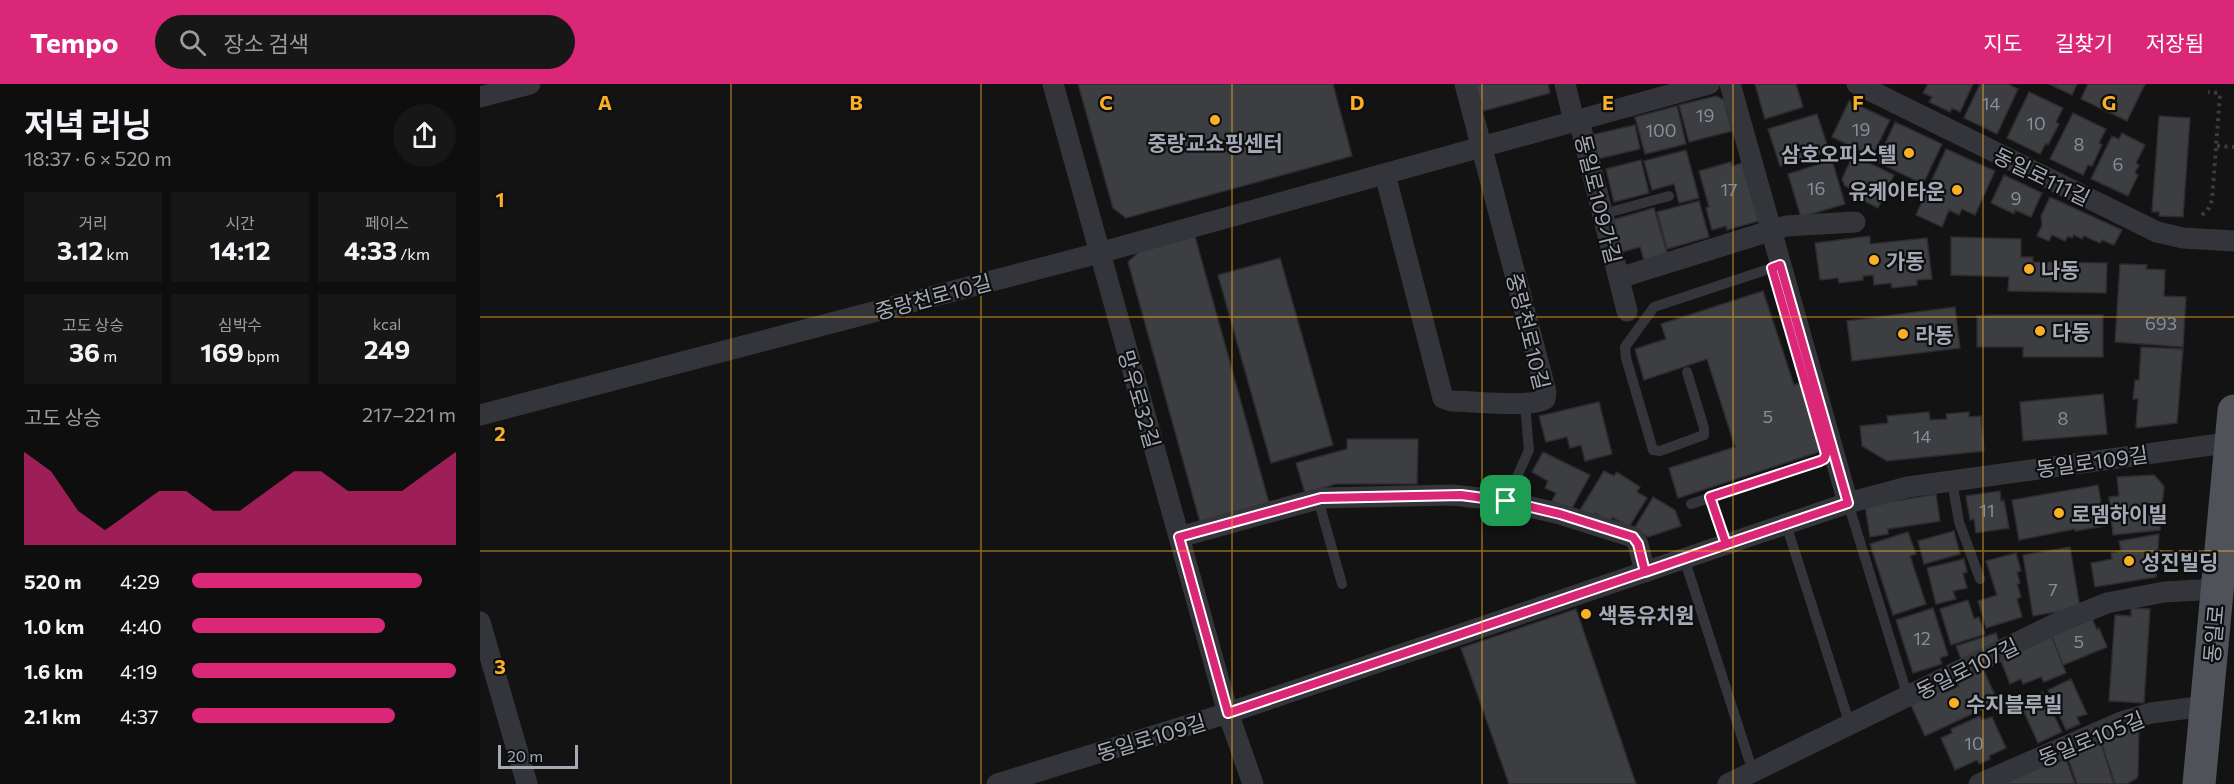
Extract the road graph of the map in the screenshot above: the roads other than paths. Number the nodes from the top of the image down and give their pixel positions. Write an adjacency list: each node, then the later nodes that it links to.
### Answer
1 (530, 84): 9 (street)
2 (1053, 84): 18 (street, 망우로32길)
3 (1465, 84): 11 (street, 중랑천로10길)
4 (1564, 84): 10 (street, 동일로109가길)
5 (1709, 84): 8 (street, 중랑천로10길)
6 (1730, 84): 16 (street)
7 (1857, 84): 17 (street, 동일로111길)
8 (1662, 90): 10 (street, 중랑천로10길)
9 (480, 97)
10 (1577, 121): 11 (street, 중랑천로10길); 14 (street, 동일로109가길)
11 (1482, 147): 12 (street, 중랑천로10길); 23 (street, 중랑천로10길)
12 (1385, 174): 18 (street, 중랑천로10길); 23 (street, 중랑천로10길)
13 (1669, 196): 14 (lane)
14 (1603, 214): 20 (street, 동일로109가길)
15 (1855, 222): 16 (street, 동일로109가길)
16 (1770, 231): 19 (street); 20 (street, 동일로109가길)
17 (2234, 241)
18 (1099, 253): 24 (street, 중랑천로10길); 33 (street, 망우로32길)
19 (1776, 267): 22 (lane); 27 (lane); 30 (street)
20 (1619, 278): 21 (street, 동일로109가길)
21 (1627, 311)
22 (1687, 372)
23 (1525, 404): 29 (lane)
24 (480, 415)
25 (2233, 432): 26 (street, 동일로109길); 39 (main road, 동일로)
26 (1952, 481): 30 (street, 동일로109길); 37 (lane)
27 (1710, 497): 31 (lane); 34 (lane)
28 (1318, 499): 29 (street); 33 (street); 38 (lane)
29 (1506, 501): 36 (street)
30 (1848, 503): 32 (street, 동일로109길); 41 (lane)
31 (1691, 504)
32 (1786, 524): 34 (street, 동일로109길); 44 (lane)
33 (1179, 537): 43 (street, 망우로32길)
34 (1726, 544): 35 (street, 동일로109길)
35 (1684, 558): 36 (street, 동일로109길); 45 (lane)
36 (1645, 572): 43 (street, 동일로109길)
37 (1980, 579)
38 (1342, 584)
39 (2217, 589): 41 (street, 동일로107길); 42 (main road, 동일로)
40 (480, 622): 46 (street)
41 (1908, 697): 44 (street, 동일로107길)
42 (2206, 706): 50 (street, 동일로105길); 51 (main road, 동일로)
43 (1228, 713): 47 (street, 동일로109길); 48 (street, 망우로32길)
44 (1850, 725): 45 (street, 동일로107길)
45 (1752, 772): 49 (street, 동일로107길)
46 (527, 784)
47 (997, 784)
48 (1253, 784)
49 (1728, 784)
50 (1979, 784)
51 (2199, 784)

